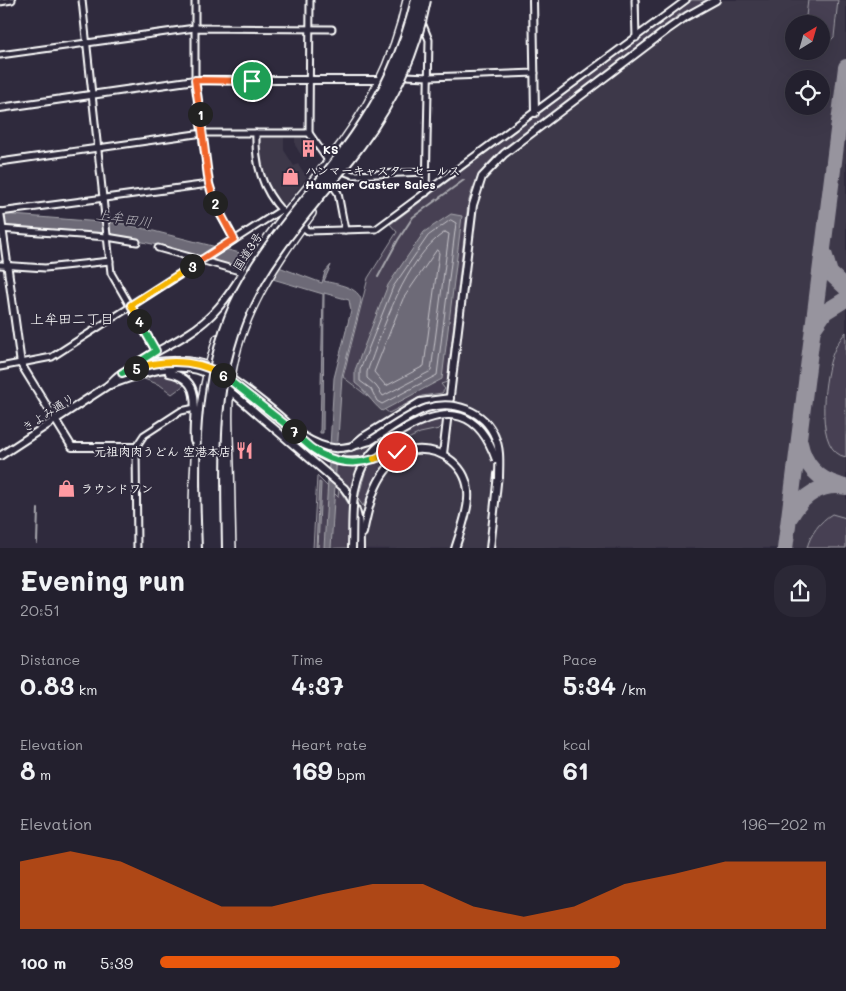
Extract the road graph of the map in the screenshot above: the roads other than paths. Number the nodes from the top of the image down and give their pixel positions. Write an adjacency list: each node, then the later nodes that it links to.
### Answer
1 (12, 0): 12 (street)
2 (82, 0): 18 (street)
3 (196, 0): 14 (street)
4 (310, 0): 15 (street)
5 (408, 0): 24 (highway, 国道3号)
6 (416, 0): 76 (highway, bridge)
7 (427, 0): 13 (highway); 76 (highway, bridge)
8 (533, 0): 20 (street)
9 (636, 0): 17 (street)
10 (686, 0): 17 (street)
11 (716, 0): 65 (street)
12 (0, 2)
13 (423, 25): 21 (highway); 22 (street)
14 (195, 28): 15 (street); 18 (street); 23 (street)
15 (310, 29): 16 (street); 25 (street)
16 (332, 29)
17 (636, 38): 28 (street)
18 (86, 43): 19 (street); 26 (street)
19 (0, 55)
20 (535, 72): 22 (street); 28 (street)
21 (405, 76): 22 (street); 35 (highway)
22 (428, 77): 36 (street)
23 (195, 80): 25 (street); 26 (street); 29 (street)
24 (382, 80): 25 (street); 34 (highway, 国道3号)
25 (310, 81): 31 (street)
26 (91, 95): 27 (street); 32 (street)
27 (0, 108)
28 (535, 113): 39 (street)
29 (203, 133): 30 (street); 32 (street); 37 (street)
30 (256, 133): 31 (street); 42 (street)
31 (309, 133): 34 (street)
32 (96, 148): 33 (street); 40 (street)
33 (0, 162)
34 (329, 162): 42 (highway, 国道3号)
35 (345, 172): 36 (street); 38 (highway)
36 (426, 172): 39 (street)
37 (209, 184): 40 (street); 47 (street)
38 (333, 186): 43 (highway); 45 (street)
39 (426, 194): 45 (street)
40 (102, 199): 41 (street); 46 (street)
41 (0, 213): 44 (street)
42 (284, 213): 47 (street); 54 (highway, 国道3号)
43 (301, 226): 45 (street); 62 (highway)
44 (2, 229): 46 (street); 52 (street)
45 (345, 230)
46 (106, 236): 48 (street); 51 (street)
47 (234, 239): 50 (street)
48 (137, 242)
49 (158, 248): 50 (street)
50 (201, 260): 54 (street); 55 (street)
51 (110, 261): 52 (street); 55 (street)
52 (8, 264): 53 (street); 57 (street)
53 (0, 265)
54 (245, 272): 56 (street); 60 (highway, 国道3号)
55 (131, 305): 56 (street); 57 (street)
56 (156, 351): 61 (street)
57 (21, 364): 58 (street); 67 (street)
58 (0, 367)
59 (168, 368): 60 (street, きよみ通り); 63 (street, きよみ通り); 66 (street)
60 (208, 370): 61 (street, きよみ通り); 62 (street); 64 (street); 73 (highway, 国道3号)
61 (122, 373): 63 (street, きよみ通り)
62 (230, 378): 64 (highway); 69 (street)
63 (107, 386): 67 (street, きよみ通り)
64 (230, 389): 68 (highway); 88 (street)
65 (450, 398): 71 (street); 74 (street)
66 (195, 408): 70 (street); 73 (street)
67 (56, 419): 70 (street); 75 (street, きよみ通り)
68 (226, 430): 85 (highway); 86 (highway)
69 (296, 433): 71 (street); 72 (street)
70 (136, 447): 80 (street)
71 (351, 447): 77 (street, bridge)
72 (415, 450): 74 (street); 88 (street)
73 (197, 452): 78 (highway, 国道3号)
74 (443, 454): 89 (street)
75 (0, 456)
76 (211, 463): 79 (highway, bridge)
77 (499, 479): 87 (street, bridge); 90 (street)
78 (196, 490): 81 (highway, 国道3号); 82 (highway)
79 (211, 513): 83 (highway, bridge); 84 (highway, bridge)
80 (137, 548)
81 (194, 548)
82 (200, 548)
83 (208, 548)
84 (216, 548)
85 (223, 548)
86 (231, 548)
87 (352, 548)
88 (360, 548)
89 (455, 548)
90 (490, 548)

